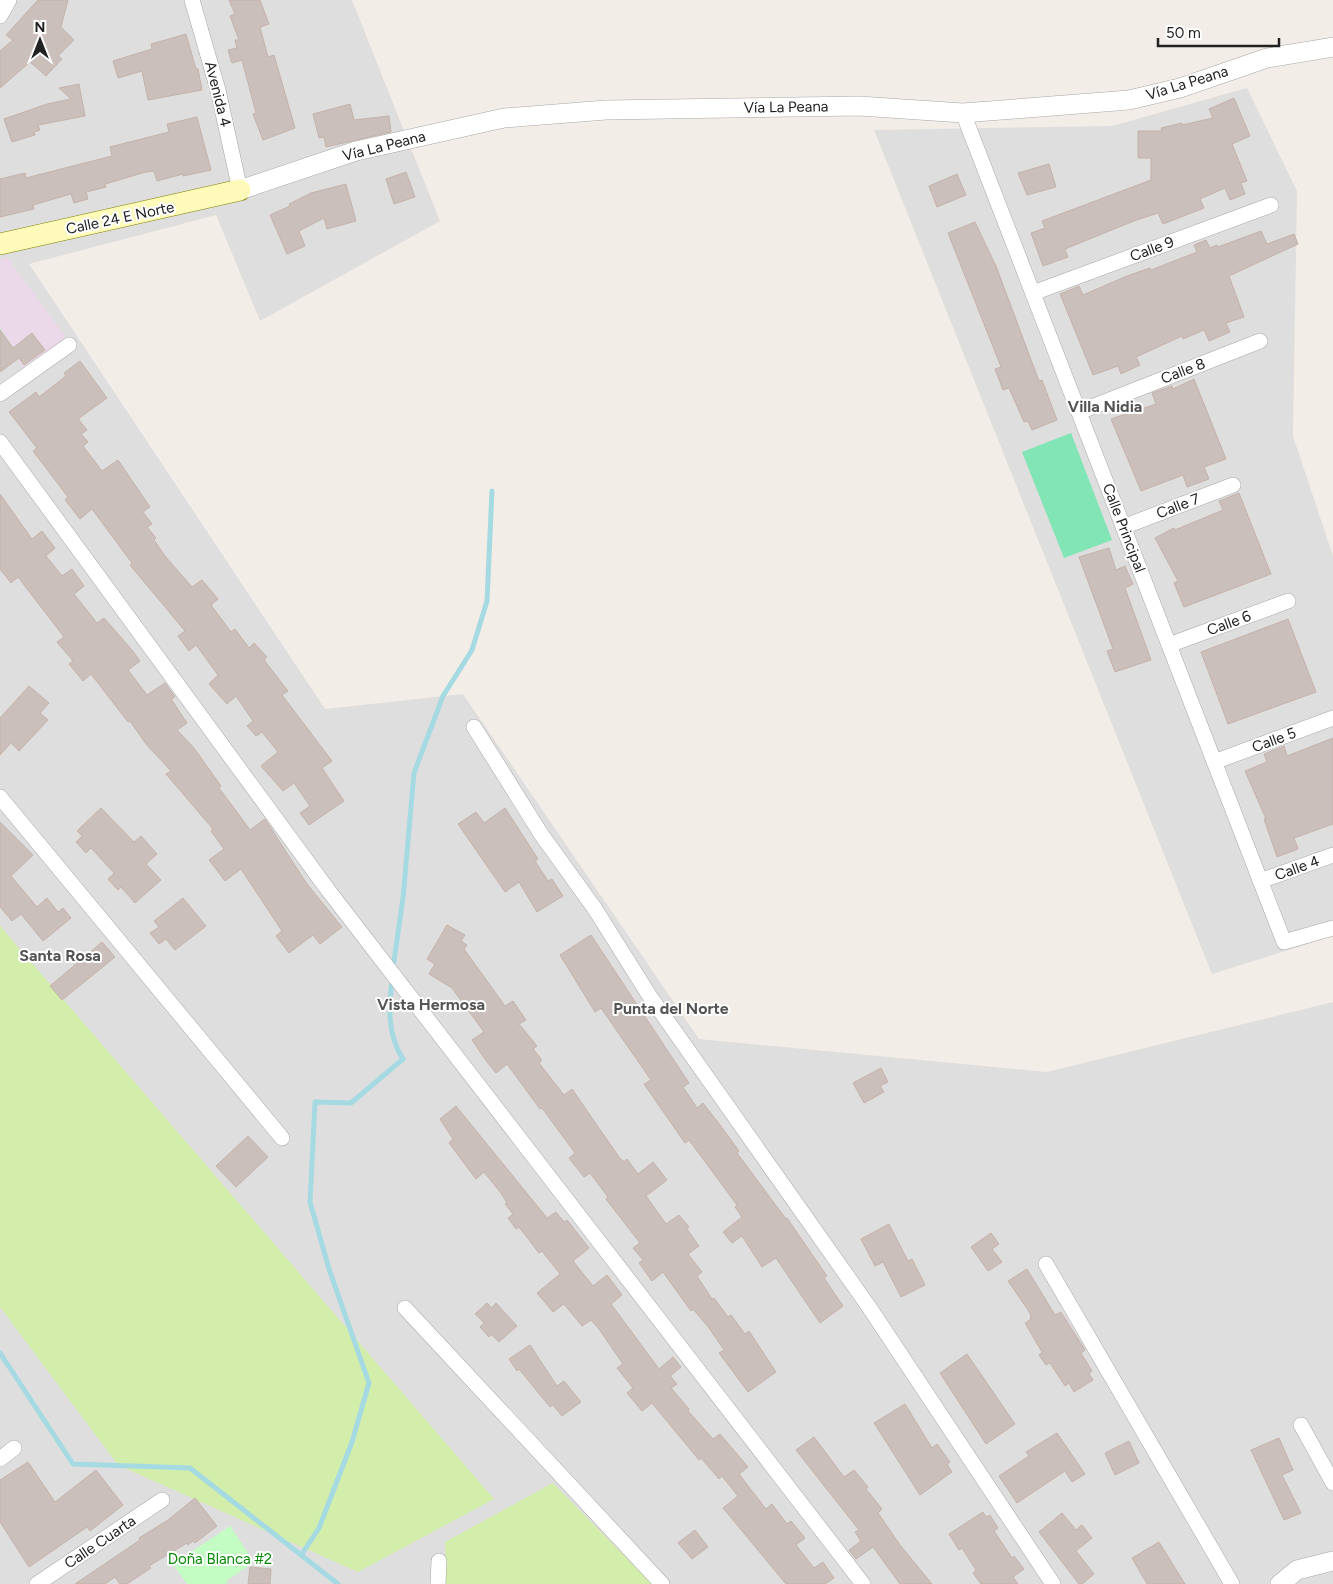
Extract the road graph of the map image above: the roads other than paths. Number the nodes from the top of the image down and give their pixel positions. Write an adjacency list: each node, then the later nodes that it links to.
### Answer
1 (9, 0): 3 (street)
2 (192, 0): 6 (street, Avenida 4)
3 (0, 16)
4 (1333, 47): 5 (street, Vía La Peana)
5 (963, 113): 6 (street, Vía La Peana); 9 (street, Calle Principal)
6 (240, 190): 8 (main road, Calle 24 E Norte)
7 (1271, 205): 9 (street, Calle 9)
8 (0, 244)
9 (1033, 293): 13 (street, Calle Principal)
10 (1260, 341): 13 (street, Calle 8)
11 (69, 345): 12 (street)
12 (0, 394)
13 (1079, 412): 16 (street, Calle Principal)
14 (0, 442): 39 (street)
15 (1233, 485): 16 (street, Calle 7)
16 (1123, 527): 18 (street, Calle Principal)
17 (1288, 601): 18 (street, Calle 6)
18 (1169, 645): 21 (street, Calle Principal)
19 (1333, 718): 21 (street, Calle 5)
20 (474, 727): 40 (street)
21 (1214, 762): 24 (street, Calle Principal)
22 (0, 797): 26 (street)
23 (1333, 855): 24 (street, Calle 4)
24 (1260, 881): 25 (street, Calle Principal)
25 (1333, 928)
26 (282, 1138)
27 (1046, 1264): 41 (street)
28 (405, 1308): 38 (street)
29 (1301, 1425): 32 (street)
30 (14, 1448): 31 (street)
31 (0, 1459)
32 (1333, 1483)
33 (162, 1500): 36 (street, Calle Cuarta)
34 (1333, 1561): 42 (street)
35 (439, 1562): 37 (street)
36 (37, 1584)
37 (438, 1584)
38 (662, 1584)
39 (863, 1584)
40 (1053, 1584)
41 (1232, 1584)
42 (1280, 1584)

